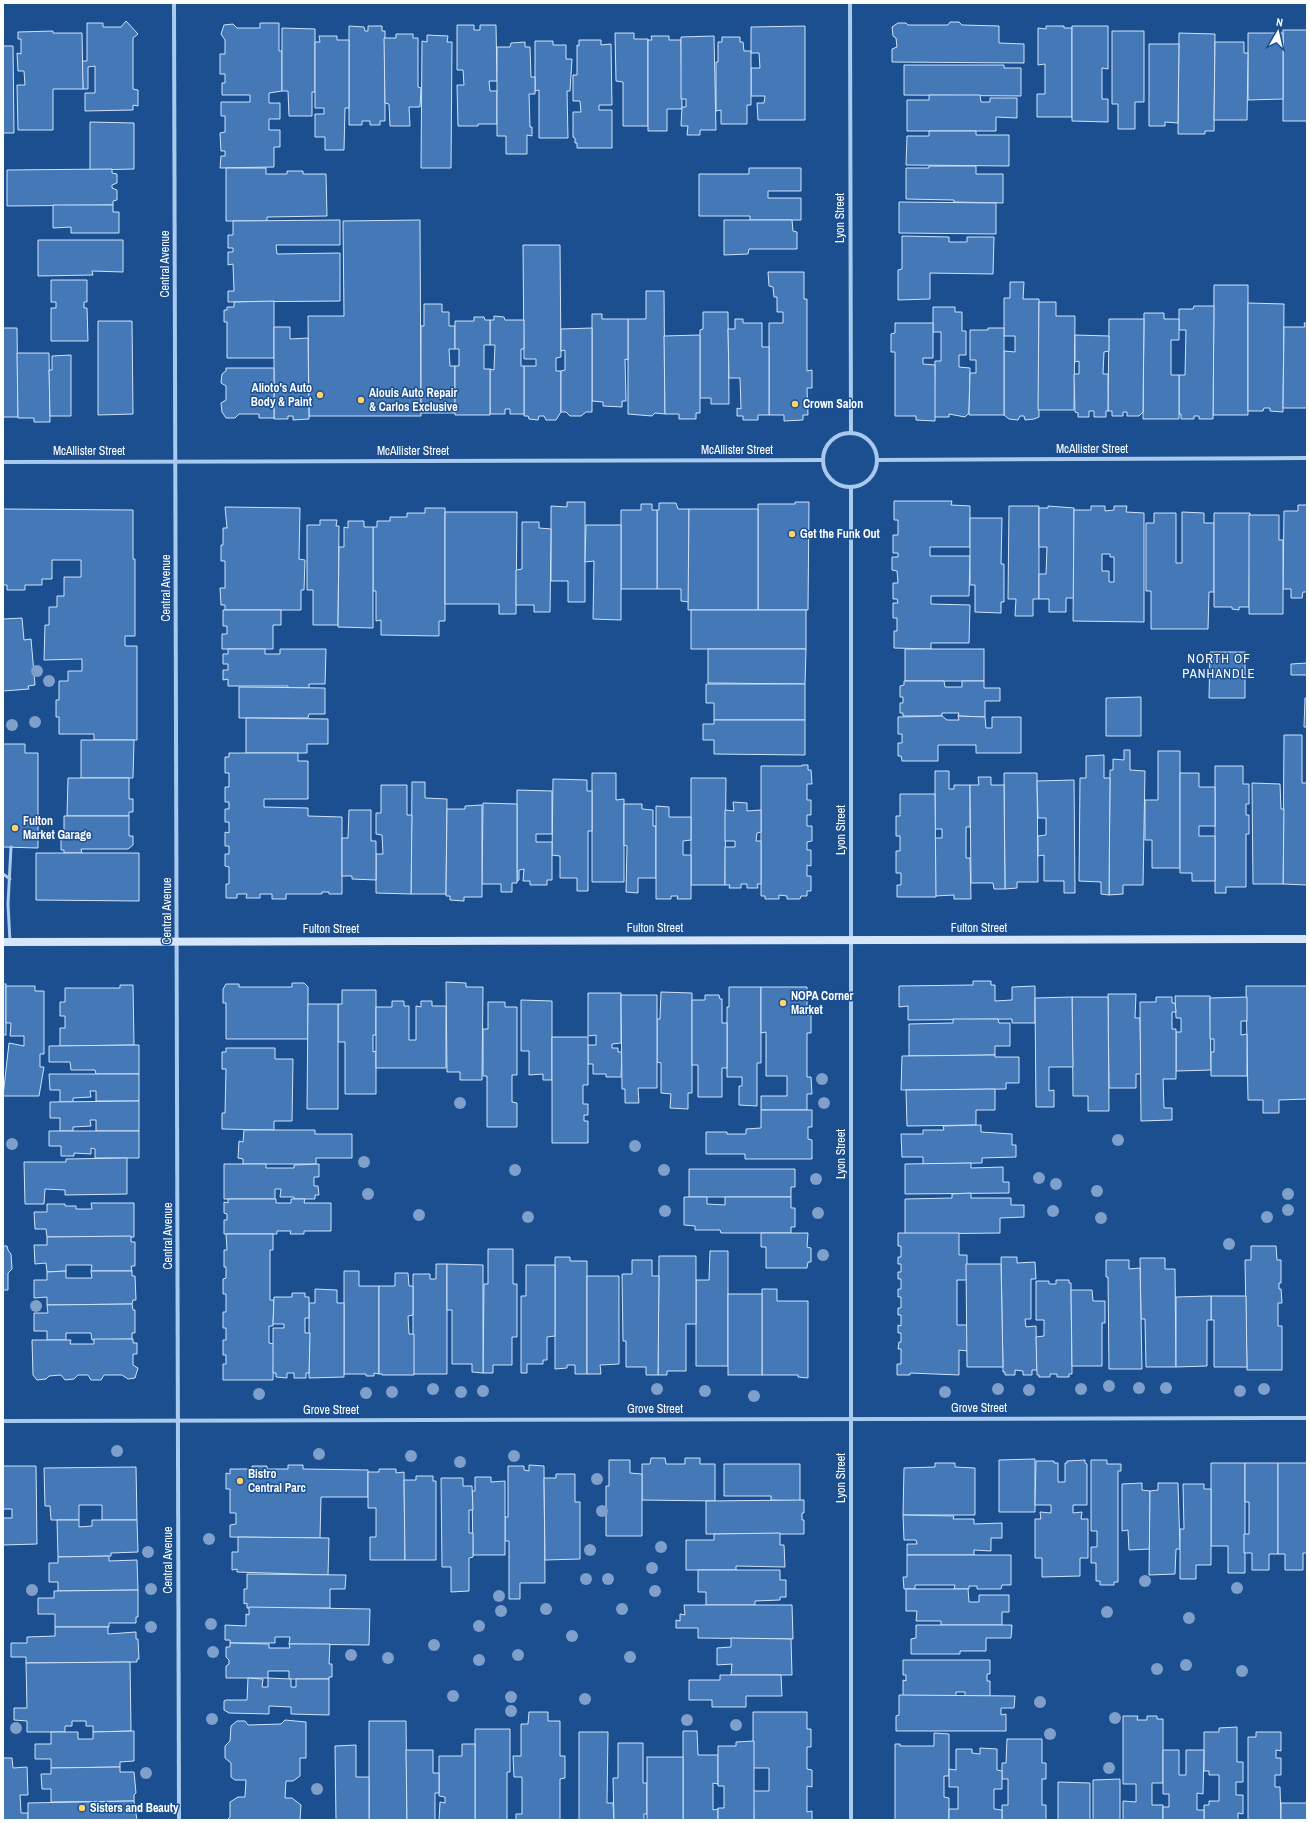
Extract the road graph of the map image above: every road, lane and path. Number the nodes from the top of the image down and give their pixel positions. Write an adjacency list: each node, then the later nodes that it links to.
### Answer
1 (174, 3): 8 (street, Central Avenue)
2 (850, 3): 3 (street, Lyon Street)
3 (851, 433): 5 (street); 6 (street)
4 (1307, 458): 6 (street, McAllister Street)
5 (823, 460): 8 (street, McAllister Street); 9 (street)
6 (878, 460): 9 (street)
7 (3, 462): 8 (street, McAllister Street)
8 (176, 462): 16 (street, Central Avenue)
9 (850, 487): 14 (street, Lyon Street)
10 (11, 848): 12 (lane)
11 (3, 874): 12 (lane)
12 (10, 879): 15 (lane)
13 (1307, 939): 14 (street, Fulton Street)
14 (851, 940): 16 (street, Fulton Street); 18 (street, Lyon Street)
15 (6, 942): 16 (street, Fulton Street)
16 (177, 942): 19 (street, Central Avenue)
17 (1307, 1418): 18 (street, Grove Street)
18 (851, 1419): 19 (street, Grove Street); 22 (street, Lyon Street)
19 (178, 1420): 20 (street, Grove Street); 21 (street, Central Avenue)
20 (3, 1421)
21 (179, 1820)
22 (851, 1820)

